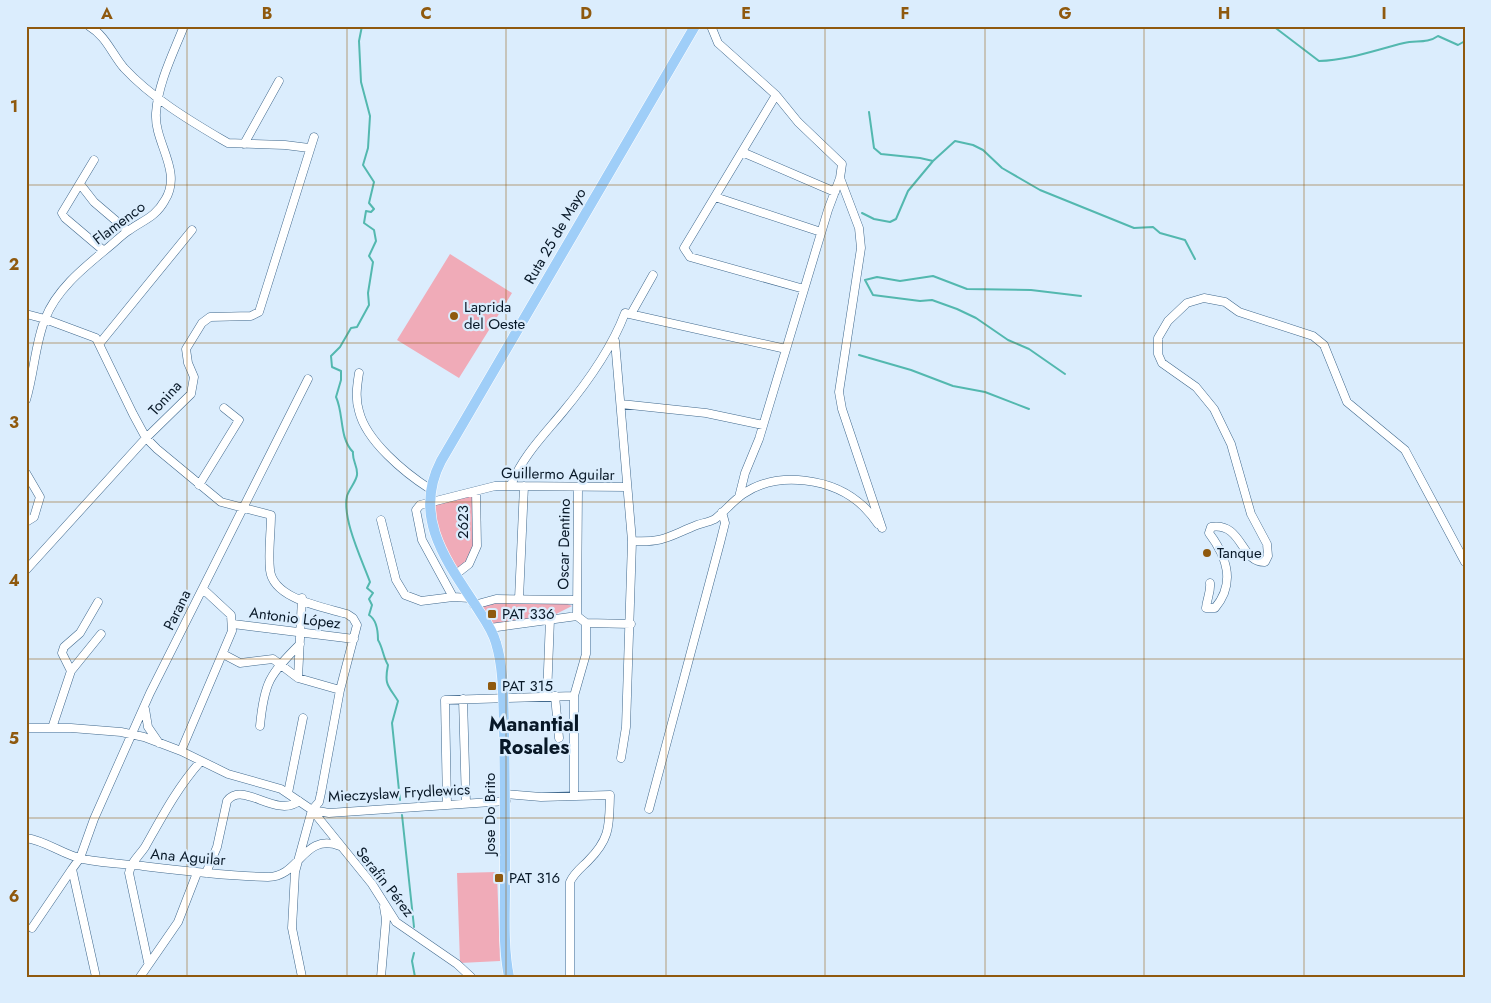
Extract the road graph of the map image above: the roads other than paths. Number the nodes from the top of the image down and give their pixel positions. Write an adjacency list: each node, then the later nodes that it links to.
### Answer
1 (89, 26): 7 (street)
2 (184, 26): 7 (street, Flamenco)
3 (695, 26): 36 (main road, Ruta 25 de Mayo)
4 (711, 26): 6 (street)
5 (279, 81): 9 (street)
6 (776, 95): 11 (street); 13 (street)
7 (158, 98): 9 (street); 17 (street, Flamenco)
8 (314, 137): 10 (street, Tonina)
9 (244, 144): 10 (street)
10 (309, 148): 35 (street, Tonina)
11 (742, 152): 15 (street); 16 (street)
12 (94, 160): 14 (street)
13 (840, 178): 15 (street); 45 (street)
14 (80, 184): 17 (street); 20 (street)
15 (835, 192): 19 (street)
16 (715, 197): 19 (street); 22 (street)
17 (128, 230): 20 (street, Flamenco)
18 (192, 230): 27 (street)
19 (822, 232): 22 (street)
20 (104, 251): 25 (street, Flamenco)
21 (653, 275): 24 (street)
22 (804, 288): 28 (street)
23 (26, 314): 25 (street)
24 (631, 314): 26 (street); 28 (street)
25 (45, 318): 27 (street); 31 (street, Flamenco)
26 (614, 341): 32 (street); 39 (street)
27 (100, 342): 35 (street)
28 (786, 349): 34 (street)
29 (359, 373): 43 (street)
30 (308, 379): 47 (street, Parana)
31 (26, 400)
32 (620, 404): 34 (street); 42 (street)
33 (224, 408): 38 (street)
34 (763, 425): 45 (street)
35 (146, 438): 38 (street); 53 (street, Tonina)
36 (441, 460): 43 (main road, Jose Do Brito)
37 (26, 473): 50 (street)
38 (199, 485): 47 (street)
39 (512, 485): 40 (street, Guillermo Aguilar); 44 (street, Guillermo Aguilar)
40 (524, 486): 41 (street, Guillermo Aguilar); 59 (street)
41 (578, 488): 42 (street, Guillermo Aguilar); 60 (street, Oscar Dentino)
42 (627, 488): 51 (street)
43 (430, 489): 46 (main road, Jose Do Brito)
44 (476, 491): 46 (street, Guillermo Aguilar); 54 (street, 2623)
45 (739, 498): 48 (street)
46 (429, 502): 54 (main road, Jose Do Brito); 57 (street)
47 (244, 509): 56 (street, Parana); 58 (street)
48 (722, 512): 51 (street); 99 (street)
49 (381, 520): 57 (street)
50 (26, 522)
51 (632, 541): 67 (street)
52 (1465, 562): 55 (street)
53 (26, 570)
54 (456, 575): 61 (main road, Jose Do Brito)
55 (1210, 583)
56 (203, 589): 66 (street); 82 (street, Parana)
57 (453, 597): 61 (street)
58 (302, 599): 69 (street); 71 (street)
59 (519, 599): 60 (street); 61 (street)
60 (577, 600): 63 (street, Oscar Dentino)
61 (472, 601): 68 (main road, Jose Do Brito)
62 (98, 602): 75 (street)
63 (577, 616): 64 (street); 65 (street)
64 (550, 620): 68 (street); 78 (street)
65 (586, 623): 67 (street); 79 (street)
66 (232, 624): 69 (street, Antonio López); 73 (street)
67 (631, 624): 91 (street)
68 (490, 628): 80 (main road, Jose Do Brito)
69 (301, 632): 71 (street, Antonio López); 72 (street)
70 (101, 634): 75 (street)
71 (354, 639): 77 (street)
72 (300, 644): 74 (street); 76 (street)
73 (223, 654): 74 (street); 90 (street)
74 (279, 663): 76 (street); 84 (street)
75 (71, 671): 86 (street)
76 (298, 678): 77 (street)
77 (340, 690): 100 (street)
78 (551, 696): 79 (street); 80 (street); 88 (street)
79 (574, 696): 94 (street)
80 (503, 697): 81 (street); 95 (main road, Jose Do Brito)
81 (463, 699): 97 (street); 98 (street)
82 (144, 706): 87 (street, Parana); 89 (street)
83 (303, 718): 93 (street)
84 (260, 726)
85 (26, 728): 86 (street, Mieczyslaw Frydlewics)
86 (52, 728): 87 (street, Mieczyslaw Frydlewics)
87 (132, 734): 89 (street, Mieczyslaw Frydlewics); 103 (street, Parana)
88 (559, 738)
89 (159, 743): 90 (street, Mieczyslaw Frydlewics)
90 (181, 751): 92 (street, Mieczyslaw Frydlewics)
91 (621, 758)
92 (200, 762): 93 (street, Mieczyslaw Frydlewics); 105 (street)
93 (288, 793): 96 (street, Mieczyslaw Frydlewics)
94 (574, 796): 95 (street, Mieczyslaw Frydlewics); 118 (street, Mieczyslaw Frydlewics)
95 (506, 798): 97 (street, Mieczyslaw Frydlewics); 117 (main road, Jose Do Brito)
96 (299, 801): 100 (street, Mieczyslaw Frydlewics); 108 (street)
97 (466, 803): 98 (street, Mieczyslaw Frydlewics)
98 (447, 804): 100 (street, Mieczyslaw Frydlewics)
99 (649, 809)
100 (312, 810): 102 (street, Serafin Pérez); 104 (street)
101 (26, 838): 103 (street, Ana Aguilar)
102 (340, 846): 104 (street, Ana Aguilar); 109 (street, Serafin Pérez)
103 (80, 858): 105 (street, Ana Aguilar); 106 (street, Parana)
104 (300, 858): 108 (street, Ana Aguilar); 114 (street)
105 (131, 865): 107 (street, Ana Aguilar); 111 (street)
106 (72, 869): 110 (street, Parana); 112 (street)
107 (197, 873): 108 (street, Ana Aguilar); 111 (street)
108 (206, 873)
109 (383, 902): 115 (street); 116 (street, Serafin Pérez)
110 (32, 928)
111 (148, 962): 113 (street)
112 (96, 977)
113 (140, 977)
114 (302, 977)
115 (381, 977)
116 (471, 977)
117 (509, 977)
118 (570, 977)

